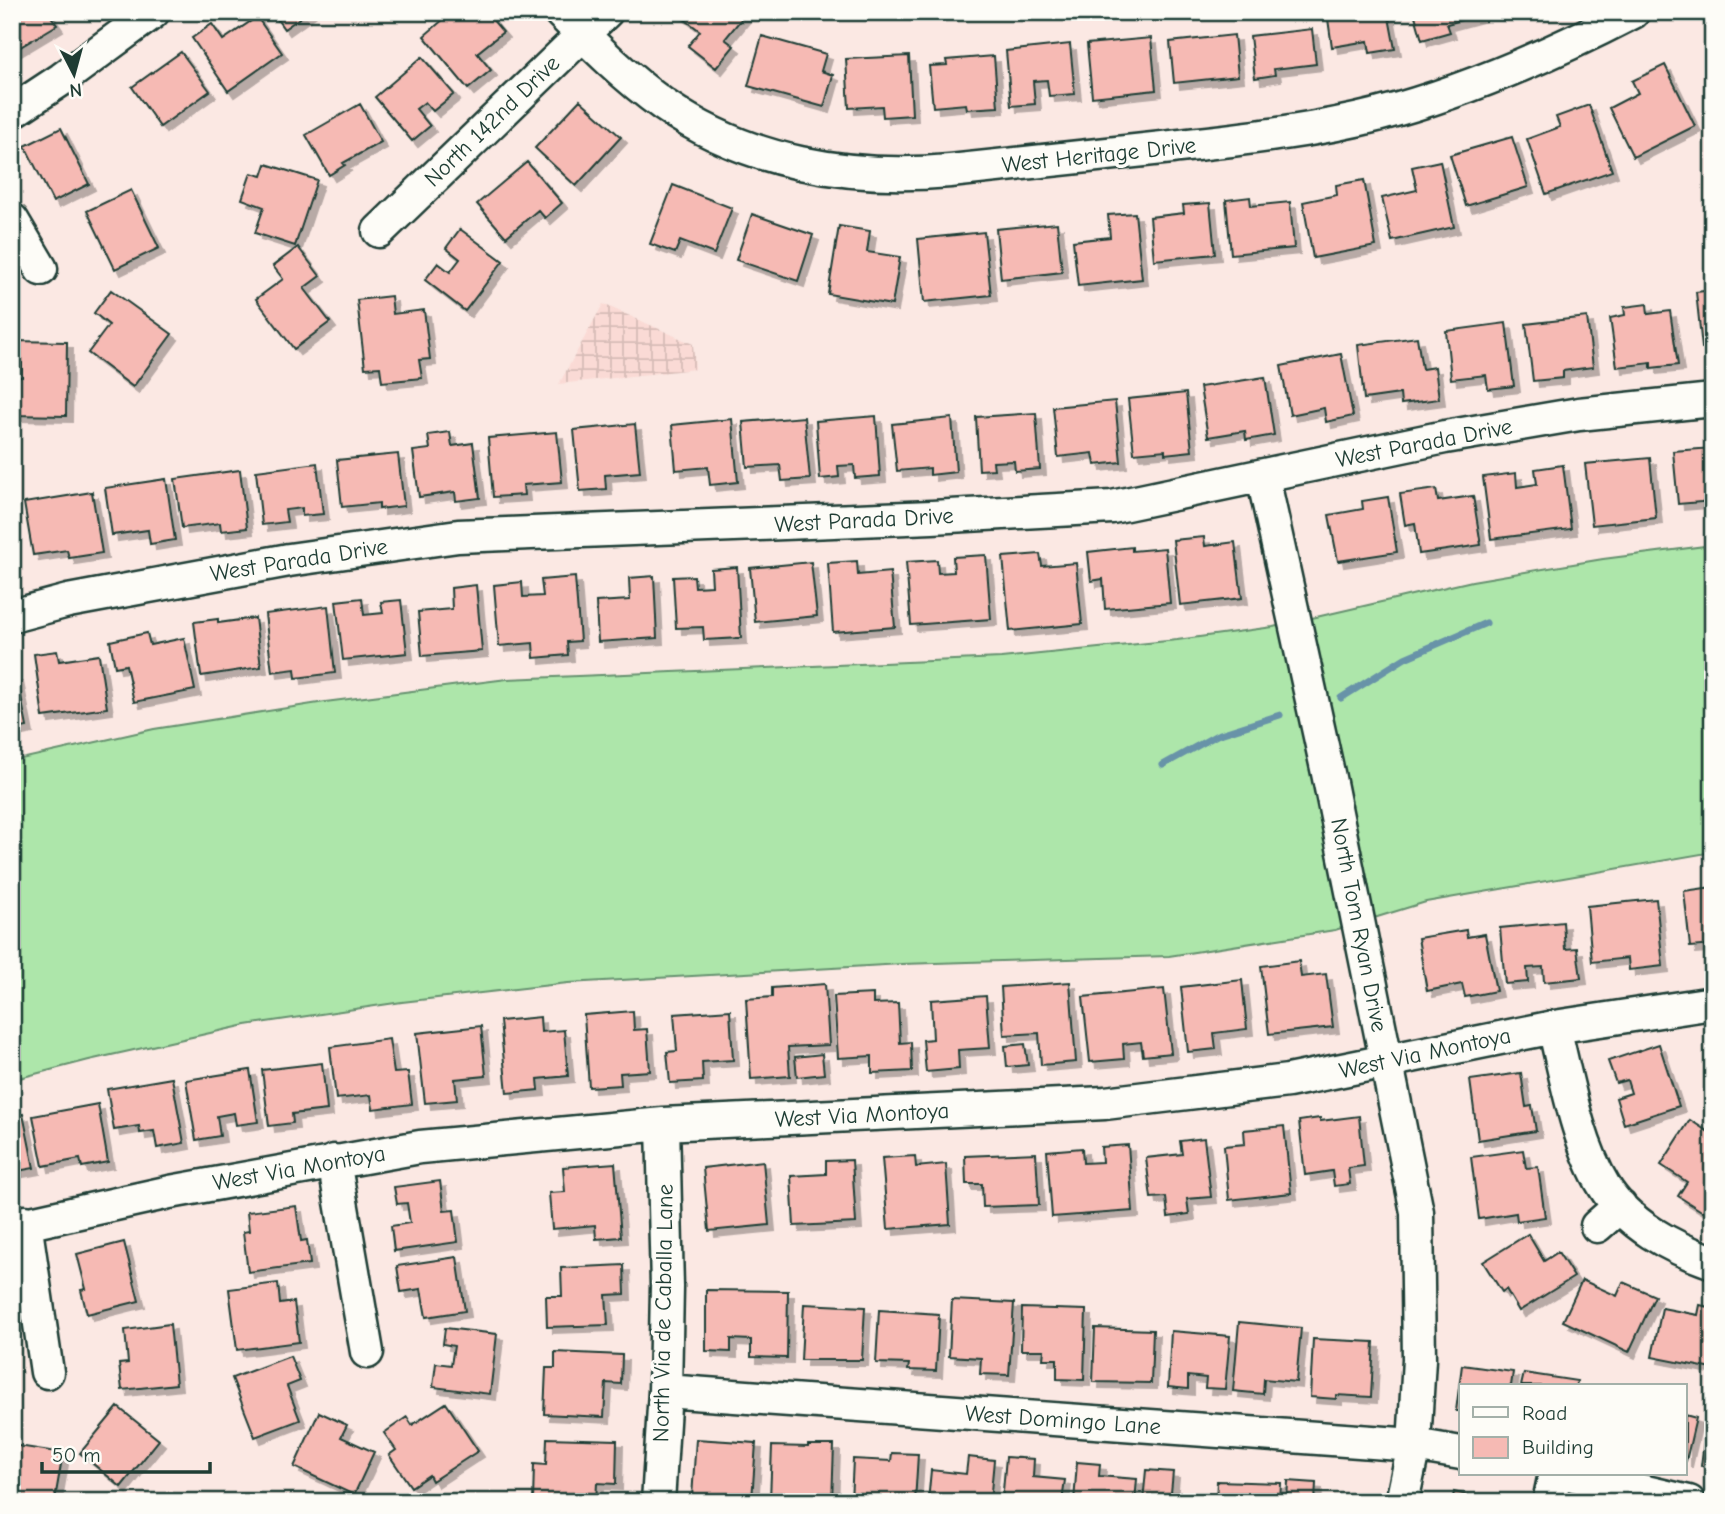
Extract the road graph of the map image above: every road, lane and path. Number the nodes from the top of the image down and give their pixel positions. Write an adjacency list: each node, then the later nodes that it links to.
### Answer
1 (153, 12): 6 (street)
2 (560, 12): 5 (street, West Heritage Drive)
3 (606, 12): 5 (street, North 142nd Drive)
4 (1633, 12): 5 (street, West Heritage Drive)
5 (583, 35): 8 (street, North 142nd Drive)
6 (12, 113)
7 (12, 220): 9 (street)
8 (379, 231)
9 (40, 269)
10 (1713, 400): 11 (street, West Parada Drive)
11 (1262, 477): 12 (street, West Parada Drive); 15 (street, North Tom Ryan Drive)
12 (12, 616)
13 (1713, 1003): 14 (street, West Via Montoya)
14 (1554, 1027): 15 (street, West Via Montoya); 19 (street)
15 (1386, 1061): 16 (street, West Via Montoya); 23 (street, North Tom Ryan Drive)
16 (663, 1124): 17 (street, West Via Montoya); 22 (street, North Via de Caballa Lane)
17 (334, 1161): 18 (street, West Via Montoya); 20 (street)
18 (19, 1225): 21 (street)
19 (1713, 1262)
20 (367, 1352)
21 (47, 1372)
22 (666, 1391): 23 (street, West Domingo Lane); 27 (street, North Via de Caballa Lane)
23 (1413, 1445): 24 (street, West Domingo Lane); 28 (street, North Tom Ryan Drive)
24 (1459, 1453)
25 (1555, 1476): 29 (street)
26 (1578, 1476): 30 (street)
27 (658, 1502)
28 (1402, 1502)
29 (1549, 1502)
30 (1689, 1502)

